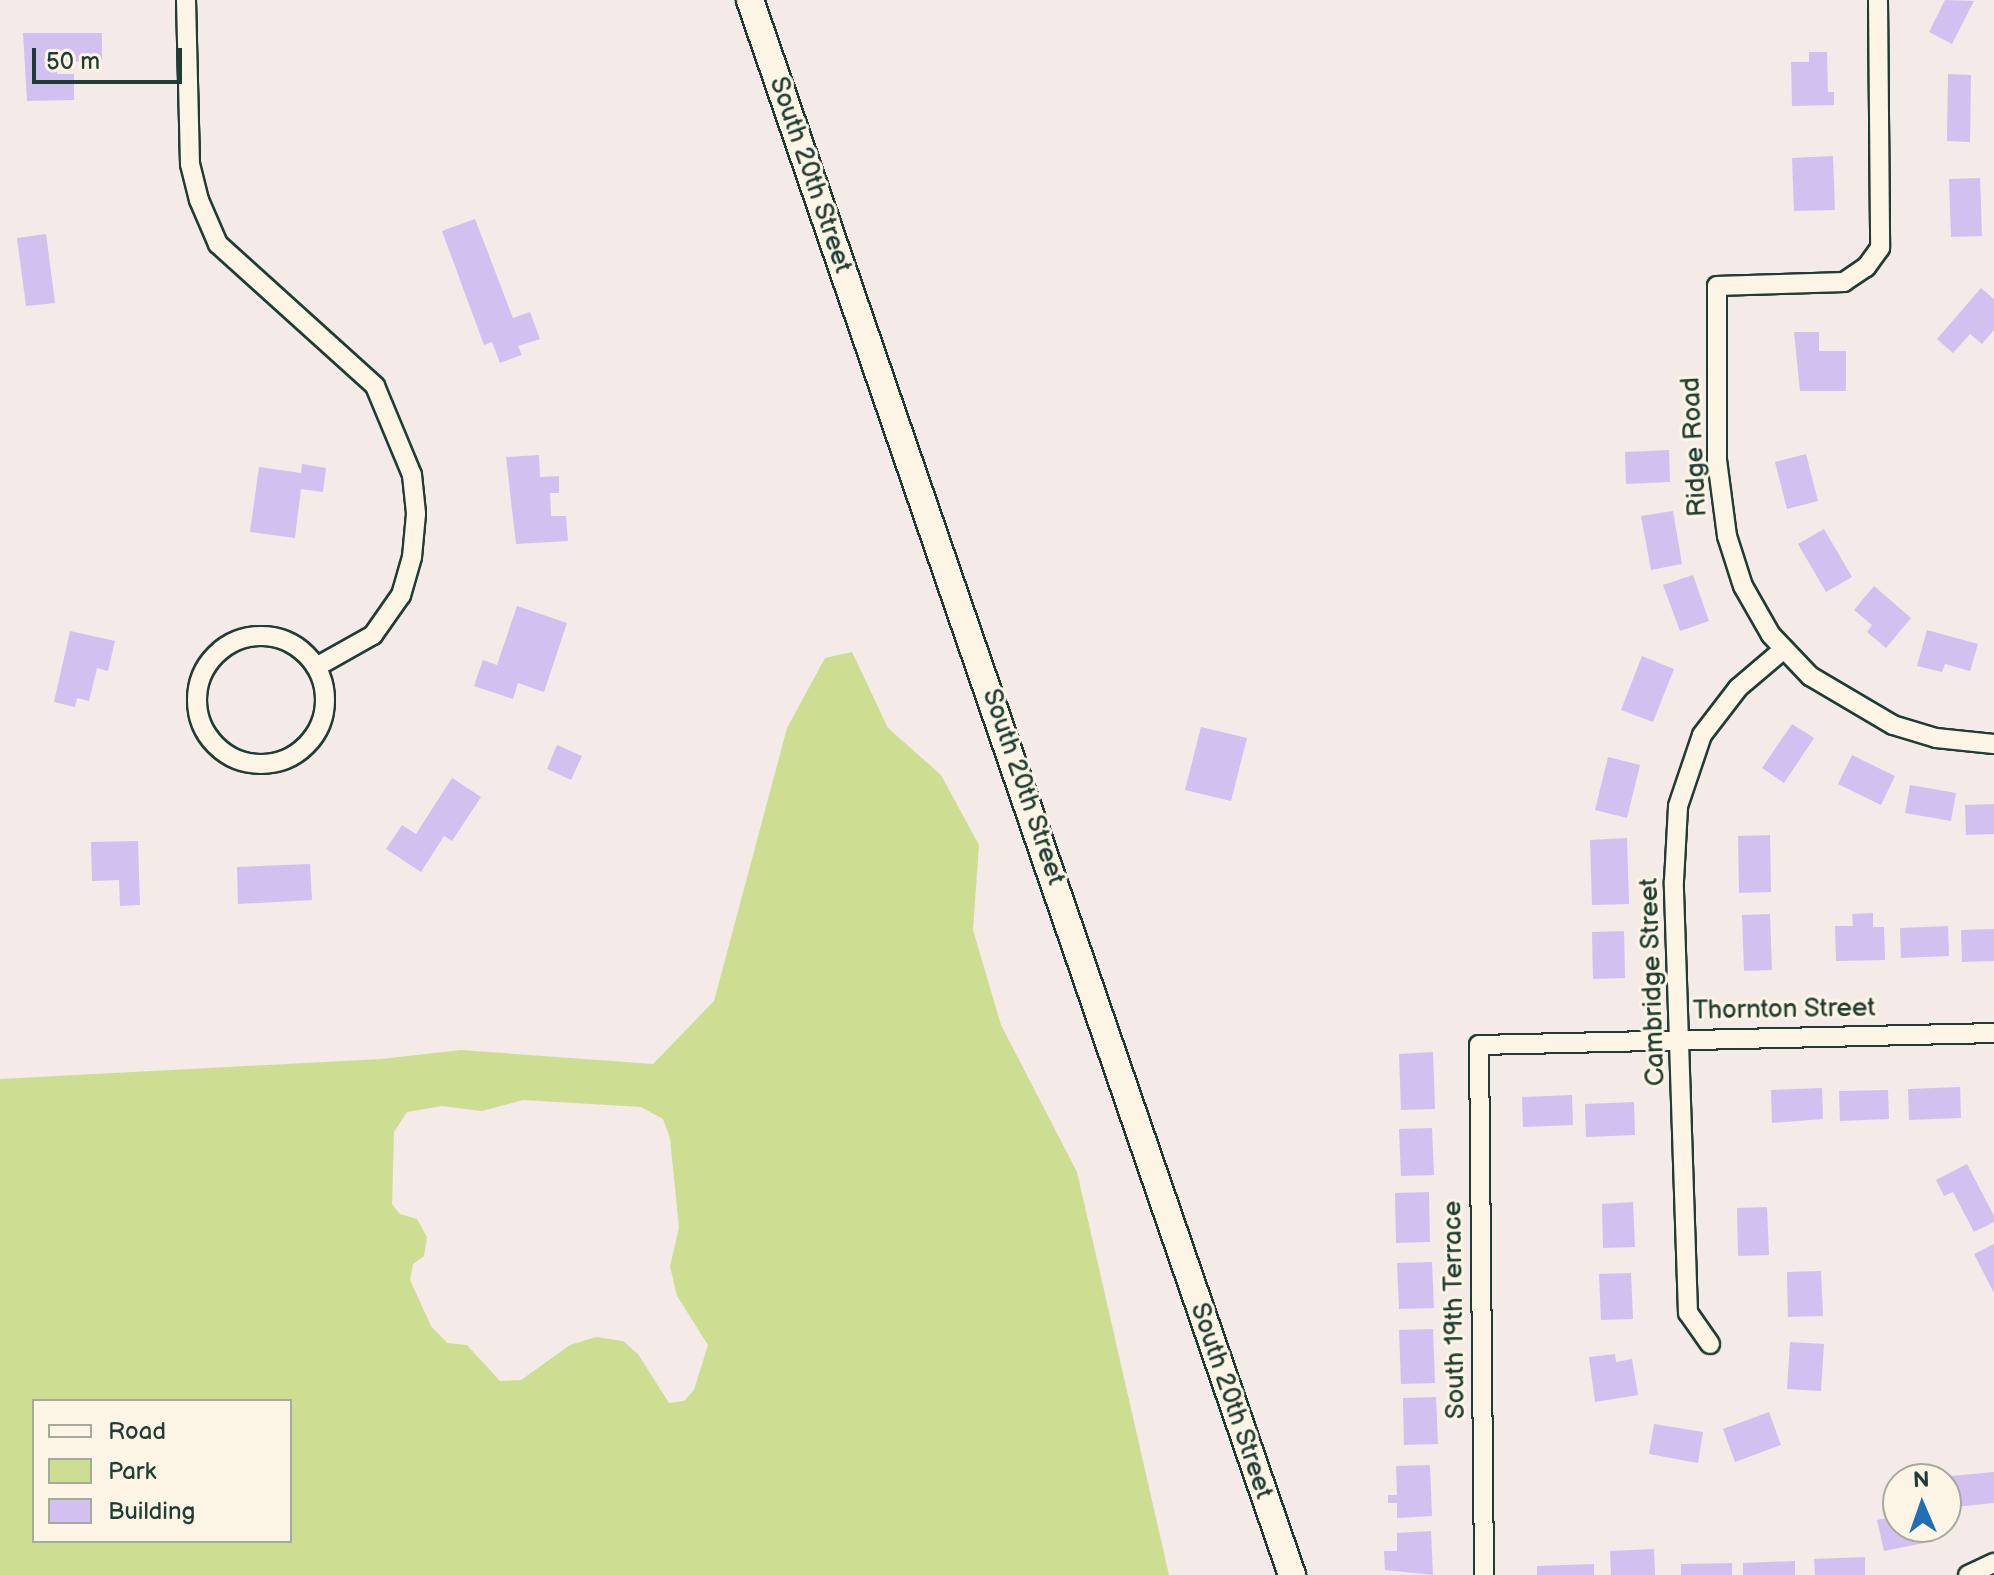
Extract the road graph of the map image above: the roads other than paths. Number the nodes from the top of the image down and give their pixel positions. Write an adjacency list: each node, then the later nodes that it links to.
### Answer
1 (186, 0): 5 (street)
2 (750, 0): 12 (main road, South 20th Street)
3 (1878, 0): 4 (street, Ridge Road)
4 (1784, 649): 6 (street, Ridge Road); 8 (street, Cambridge Street)
5 (316, 667): 5 (street)
6 (1994, 744)
7 (1994, 1033): 8 (street, Thornton Street)
8 (1682, 1038): 9 (street, Thornton Street); 10 (street, Cambridge Street)
9 (1479, 1045): 13 (street, South 19th Terrace)
10 (1710, 1344)
11 (1994, 1563): 14 (street)
12 (1292, 1575)
13 (1484, 1575)
14 (1968, 1575)

